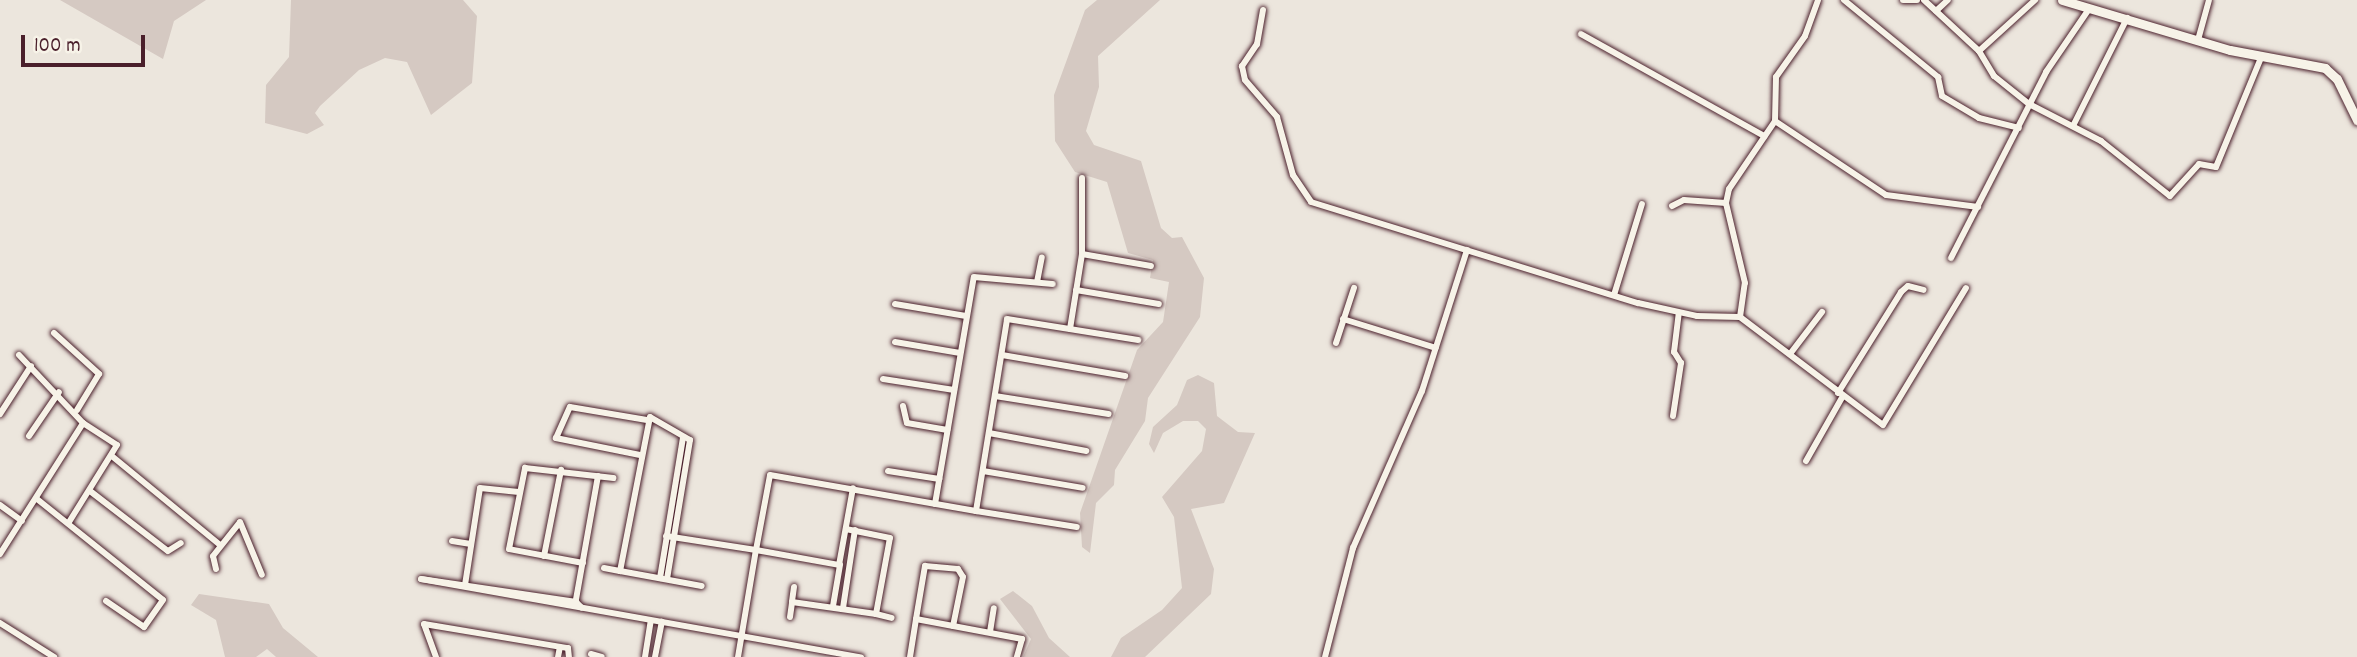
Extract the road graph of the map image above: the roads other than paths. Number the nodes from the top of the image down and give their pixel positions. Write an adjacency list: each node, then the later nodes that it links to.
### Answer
1 (1818, 0): 20 (street)
2 (1844, 0): 22 (street)
3 (1903, 0): 4 (street)
4 (1917, 0)
5 (1924, 0): 11 (street)
6 (1948, 0): 11 (street)
7 (2035, 0): 16 (street)
8 (2062, 0): 12 (street)
9 (2209, 0): 15 (street)
10 (1263, 10): 29 (street)
11 (1936, 10): 16 (street)
12 (2087, 12): 13 (street); 18 (street)
13 (2127, 18): 15 (street); 21 (street)
14 (1581, 34): 23 (street)
15 (2198, 40): 17 (street)
16 (1979, 51): 18 (street)
17 (2261, 58): 19 (street); 21 (street)
18 (2029, 104): 21 (street); 22 (street)
19 (2357, 120)
20 (1775, 121): 23 (street); 28 (street)
21 (2073, 126)
22 (2019, 128): 28 (street)
23 (1764, 135): 25 (street)
24 (1082, 178): 30 (street)
25 (1726, 203): 27 (street); 46 (street)
26 (1642, 204): 40 (street)
27 (1672, 206)
28 (1978, 207): 32 (street)
29 (1466, 250): 40 (street); 53 (street)
30 (1082, 254): 33 (street); 38 (street)
31 (1042, 257): 34 (street)
32 (1951, 258)
33 (1151, 266)
34 (1037, 282): 35 (street); 45 (street)
35 (1053, 284)
36 (1354, 288): 47 (street)
37 (1966, 288): 63 (street)
38 (1076, 290): 42 (street); 48 (street)
39 (1924, 290): 63 (street)
40 (1614, 295): 44 (street)
41 (895, 303): 45 (street)
42 (1159, 304)
43 (1822, 312): 55 (street)
44 (1679, 314): 46 (street); 69 (street)
45 (966, 316): 54 (street)
46 (1740, 317): 55 (street)
47 (1343, 319): 52 (street); 53 (street)
48 (1070, 329): 50 (street); 57 (street)
49 (54, 332): 66 (street)
50 (1138, 340)
51 (895, 342): 54 (street)
52 (1336, 343)
53 (1436, 348): 149 (street)
54 (960, 353): 61 (street)
55 (1790, 354): 63 (street)
56 (19, 355): 58 (street)
57 (1002, 355): 59 (street); 64 (street)
58 (31, 366): 62 (street); 67 (street)
59 (1125, 376)
60 (883, 379): 61 (street)
61 (954, 390): 72 (street)
62 (59, 392): 66 (street); 74 (street)
63 (1841, 395): 78 (street)
64 (995, 396): 68 (street); 73 (street)
65 (903, 406): 72 (street)
66 (77, 410): 71 (street)
67 (0, 414)
68 (1109, 414)
69 (1673, 416)
70 (647, 420): 76 (street); 76 (street); 98 (street)
71 (83, 423): 77 (street); 89 (street)
72 (947, 430): 84 (street)
73 (989, 433): 75 (street); 81 (street)
74 (29, 436)
75 (1086, 451)
76 (640, 455): 111 (street)
77 (113, 457): 87 (street); 102 (street)
78 (1807, 461)
79 (561, 470): 82 (street); 88 (street); 105 (street)
80 (888, 471): 84 (street)
81 (983, 471): 86 (street); 92 (street)
82 (598, 476): 83 (street); 106 (street)
83 (613, 478)
84 (939, 479): 90 (street)
85 (853, 488): 90 (street); 96 (street); 103 (street)
86 (1083, 488)
87 (90, 491): 94 (street); 100 (street)
88 (519, 492): 101 (street); 105 (street)
89 (37, 499): 93 (street); 94 (street)
90 (935, 504): 92 (street)
91 (0, 505): 93 (street)
92 (976, 512): 95 (street)
93 (22, 521): 104 (street)
94 (69, 522): 117 (street)
95 (1077, 527)
96 (845, 529): 97 (street); 107 (street)
97 (855, 530): 108 (street); 124 (street)
98 (670, 536): 103 (street); 113 (street)
99 (452, 541): 101 (street)
100 (181, 543)
101 (471, 544): 114 (street)
102 (220, 545): 110 (street); 112 (street)
103 (756, 550): 107 (street); 133 (street)
104 (0, 554)
105 (544, 556): 106 (street)
106 (583, 563): 118 (street)
107 (839, 565): 108 (street); 120 (street)
108 (849, 567): 121 (street)
109 (604, 568): 111 (street)
110 (216, 569)
111 (620, 571): 113 (street)
112 (262, 575)
113 (663, 578): 115 (street)
114 (465, 586): 114 (street); 118 (street); 123 (street)
115 (702, 586)
116 (794, 587): 119 (street)
117 (106, 601)
118 (576, 602): 123 (street)
119 (792, 602): 120 (street); 125 (street)
120 (833, 607): 121 (street)
121 (842, 608): 124 (street)
122 (995, 608): 132 (street)
123 (578, 609): 128 (street)
124 (876, 614): 126 (street)
125 (790, 617)
126 (892, 618)
127 (916, 619): 131 (street); 131 (street); 147 (street)
128 (651, 621): 129 (street); 143 (street)
129 (662, 622): 133 (street); 144 (street)
130 (0, 623): 138 (street)
131 (953, 626): 132 (street)
132 (990, 632): 148 (street)
133 (742, 634): 135 (street); 145 (street)
134 (560, 647): 139 (street); 140 (street); 141 (street)
135 (823, 653): 137 (street)
136 (591, 654): 142 (street)
137 (836, 655): 146 (street)
138 (54, 657)
139 (436, 657)
140 (558, 657)
141 (569, 657)
142 (602, 657)
143 (645, 657)
144 (655, 657)
145 (738, 657)
146 (861, 657)
147 (910, 657)
148 (1017, 657)
149 (1325, 657)

